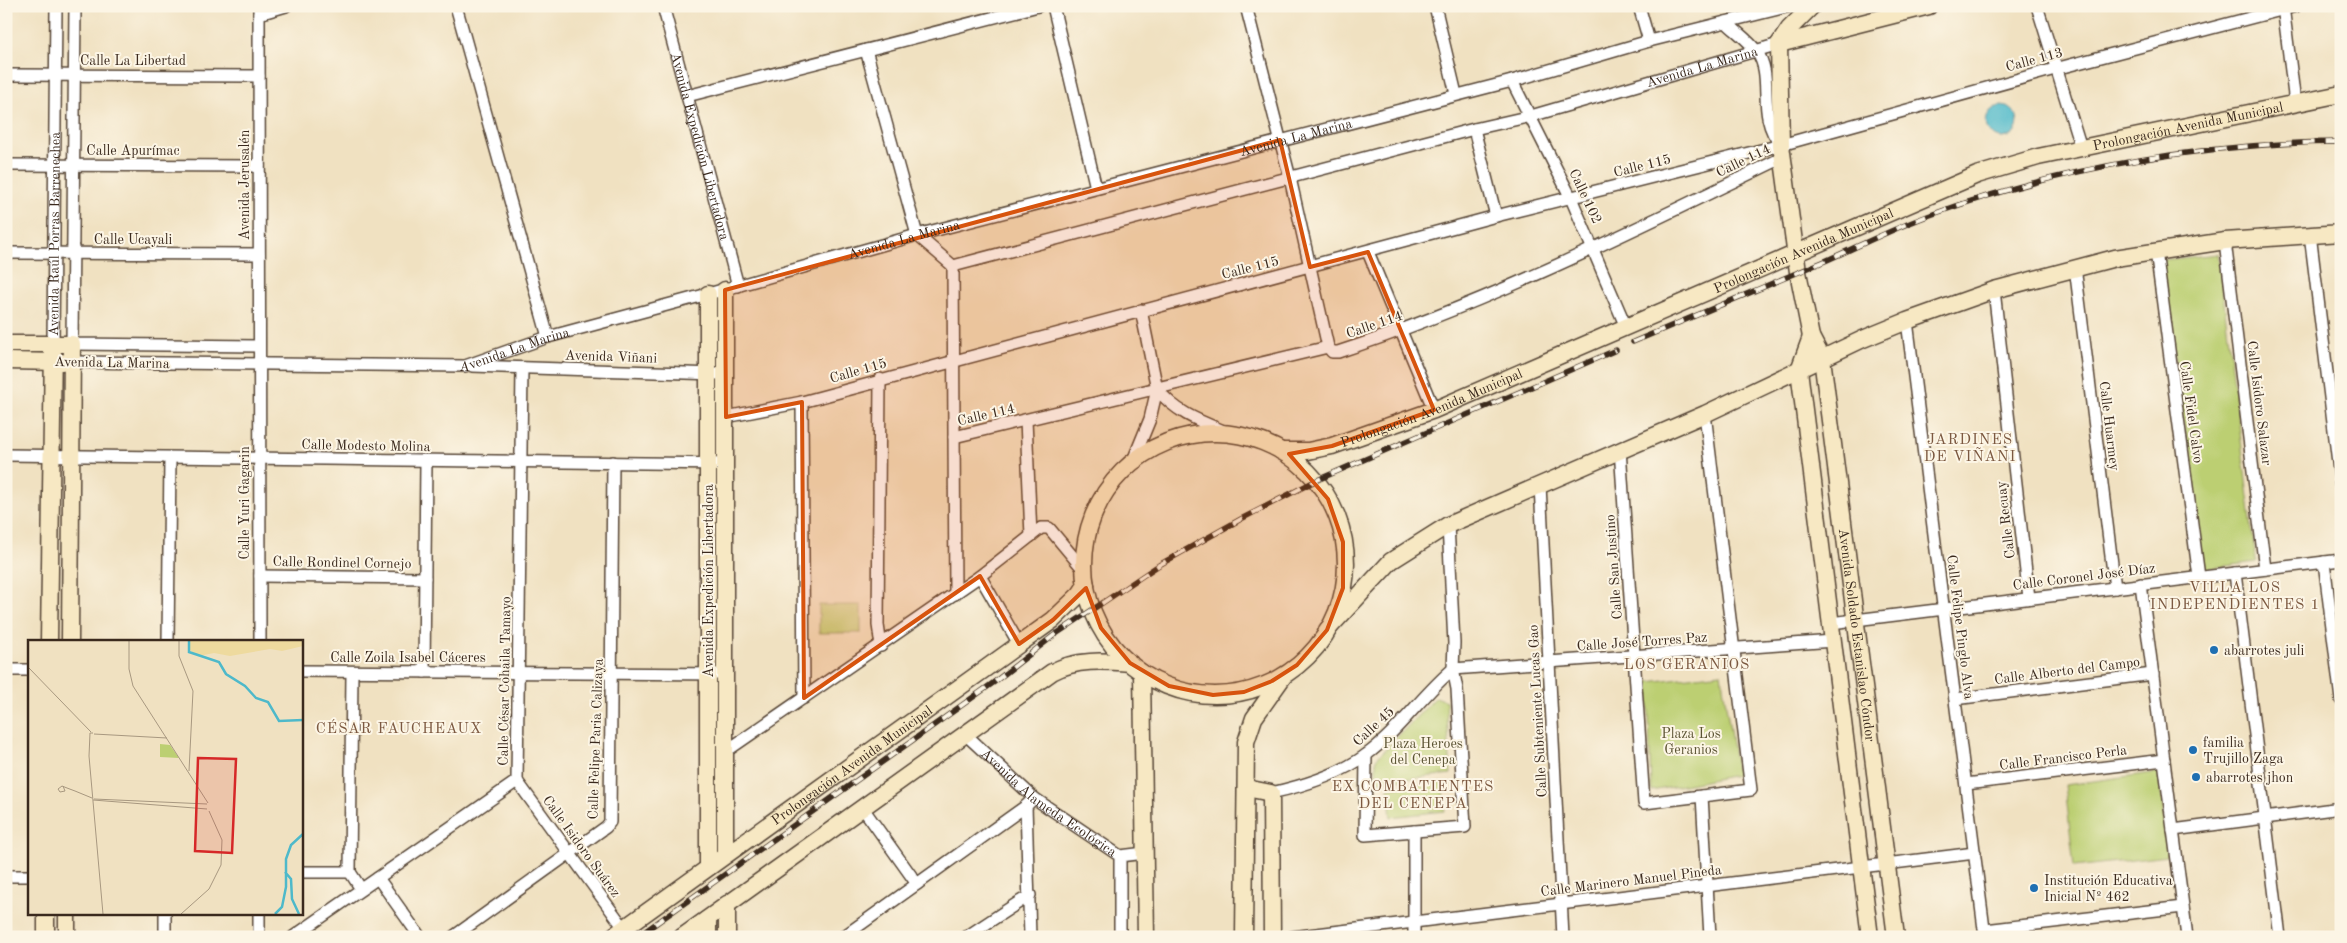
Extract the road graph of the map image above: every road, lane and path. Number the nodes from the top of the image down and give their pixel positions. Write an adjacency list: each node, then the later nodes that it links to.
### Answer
1 (56, 6): 25 (street, Avenida Raúl Porras Barrenechea)
2 (75, 6): 26 (street, Avenida Raúl Porras Barrenechea)
3 (286, 6): 17 (street)
4 (456, 6): 68 (street)
5 (663, 6): 31 (street, Avenida Expedición Libertadora)
6 (1038, 6): 21 (street)
7 (1053, 6): 43 (street)
8 (1246, 6): 35 (street)
9 (1435, 6): 29 (street)
10 (1639, 6): 19 (street)
11 (1790, 6): 18 (street, Avenida La Marina)
12 (1812, 6): 20 (street)
13 (1929, 6): 20 (street, Avenida La Marina)
14 (2037, 6): 23 (street)
15 (2296, 6): 16 (street, Calle 113)
16 (2283, 8): 23 (street, Calle 113); 32 (street)
17 (259, 10): 27 (street, Avenida Jerusalén)
18 (1726, 22): 19 (street, Avenida La Marina); 22 (street)
19 (1649, 42): 28 (street, Avenida La Marina)
20 (1779, 44): 22 (street, Avenida La Marina); 37 (street, Avenida Soldado Estanislao Cóndor)
21 (866, 50): 31 (street); 48 (street)
22 (1758, 52): 33 (street, Avenida La Marina); 37 (street)
23 (2055, 69): 36 (street); 37 (street, Calle 113)
24 (6, 75): 25 (street, Calle La Libertad)
25 (55, 75): 26 (street, Calle La Libertad); 39 (street, Avenida Raúl Porras Barrenechea)
26 (75, 75): 27 (street, Calle La Libertad); 40 (street, Avenida Raúl Porras Barrenechea)
27 (259, 76): 41 (street, Avenida Jerusalén)
28 (1512, 81): 29 (street, Avenida La Marina); 33 (street, Calle 102)
29 (1456, 94): 35 (street, Avenida La Marina)
30 (2341, 94): 32 (street, Prolongación Avenida Municipal)
31 (687, 96): 61 (street, Avenida Expedición Libertadora)
32 (2295, 103): 36 (street, Prolongación Avenida Municipal)
33 (1531, 116): 34 (street, Avenida La Marina); 44 (street, Calle 102)
34 (1474, 129): 42 (street, Avenida La Marina); 45 (street)
35 (1280, 140): 42 (street); 43 (street, Avenida La Marina)
36 (2081, 148): 57 (street, Prolongación Avenida Municipal)
37 (1781, 152): 44 (street, Calle 115); 50 (street, Calle 114); 57 (street, Avenida Soldado Estanislao Cóndor)
38 (6, 165): 39 (street, Calle Apurímac)
39 (54, 165): 40 (street, Calle Apurímac); 54 (street, Avenida Raúl Porras Barrenechea)
40 (74, 165): 41 (street, Calle Apurímac); 55 (street, Avenida Raúl Porras Barrenechea)
41 (259, 166): 56 (street, Avenida Jerusalén)
42 (1290, 178): 58 (street, Avenida La Marina); 59 (street)
43 (1096, 188): 48 (street, Avenida La Marina)
44 (1571, 198): 45 (street, Calle 115); 50 (street, Calle 102)
45 (1496, 216): 52 (street, Calle 115)
46 (2341, 233): 47 (street, Prolongación Avenida Municipal)
47 (2310, 234): 49 (street, Prolongación Avenida Municipal); 109 (street)
48 (917, 235): 58 (street); 61 (street, Avenida La Marina)
49 (2225, 241): 51 (street, Prolongación Avenida Municipal); 114 (street, Calle Isidoro Salazar)
50 (1594, 248): 66 (street, Calle 102); 67 (street, Calle 114)
51 (2156, 251): 60 (street, Prolongación Avenida Municipal); 118 (street, Calle Fidel Calvo)
52 (1368, 252): 59 (street, Calle 115); 67 (street)
53 (6, 253): 54 (street, Calle Ucayali)
54 (54, 253): 55 (street, Calle Ucayali); 71 (street, Avenida Raúl Porras Barrenechea)
55 (73, 253): 56 (street, Calle Ucayali); 72 (street, Avenida Raúl Porras Barrenechea)
56 (259, 254): 73 (street, Avenida Jerusalén)
57 (1794, 255): 66 (street, Prolongación Avenida Municipal); 69 (street, Avenida Soldado Estanislao Cóndor)
58 (953, 266): 77 (street)
59 (1310, 267): 64 (street, Calle 115); 74 (street)
60 (2075, 267): 62 (street, Prolongación Avenida Municipal); 122 (street, Calle Huarmey)
61 (732, 288): 63 (street, Avenida La Marina); 85 (street, Avenida Expedición Libertadora)
62 (1994, 290): 65 (street, Prolongación Avenida Municipal); 124 (street, Calle Recuay)
63 (708, 294): 68 (street, Avenida La Marina); 84 (street, Avenida Expedición Libertadora)
64 (1140, 310): 77 (street, Calle 115); 87 (street)
65 (1907, 320): 75 (street, Prolongación Avenida Municipal); 125 (street, Calle Felipe Pinglo Alva)
66 (1626, 327): 89 (street, Prolongación Avenida Municipal)
67 (1401, 332): 74 (street, Calle 114); 89 (street)
68 (548, 336): 81 (street, Avenida La Marina)
69 (1811, 337): 75 (street, Avenida Soldado Estanislao Cóndor); 83 (street, Avenida Soldado Estanislao Cóndor)
70 (6, 344): 71 (street, Avenida La Marina)
71 (53, 344): 72 (street, Avenida La Marina); 78 (street, Avenida Raúl Porras Barrenechea)
72 (72, 344): 73 (street, Avenida La Marina); 79 (street, Avenida Raúl Porras Barrenechea)
73 (258, 346): 80 (street, Avenida Jerusalén)
74 (1328, 347): 87 (street, Calle 114)
75 (1822, 358): 83 (street, Prolongación Avenida Municipal); 126 (street, Avenida Soldado Estanislao Cóndor)
76 (6, 361): 78 (street, Avenida La Marina)
77 (952, 361): 86 (street, Calle 115); 94 (street)
78 (52, 362): 79 (street, Avenida La Marina); 98 (street, Avenida Raúl Porras Barrenechea)
79 (72, 362): 80 (street, Avenida La Marina); 99 (street, Avenida Raúl Porras Barrenechea)
80 (258, 363): 81 (street, Avenida La Marina); 101 (street, Calle Yuri Gagarin)
81 (465, 366): 82 (street, Avenida Viñani)
82 (522, 368): 84 (street, Avenida Viñani); 103 (street, Calle César Cohaila Tamayo)
83 (1799, 370): 90 (street, Prolongación Avenida Municipal); 127 (street, Avenida Soldado Estanislao Cóndor)
84 (708, 374): 85 (street, Avenida Viñani); 106 (street, Avenida Expedición Libertadora)
85 (726, 374): 91 (street, Avenida Expedición Libertadora)
86 (880, 379): 88 (street, Calle 115); 135 (street)
87 (1157, 389): 92 (street, Calle 114); 93 (street); 105 (street)
88 (802, 402): 91 (street, Calle 115); 153 (street)
89 (1434, 410): 96 (street, Prolongación Avenida Municipal)
90 (1705, 414): 95 (street, Prolongación Avenida Municipal); 136 (street)
91 (726, 417): 107 (street, Avenida Expedición Libertadora)
92 (1026, 420): 94 (street, Calle 114); 111 (street)
93 (1231, 434): 96 (street, Prolongación Avenida Municipal); 105 (street, Prolongación Avenida Municipal)
94 (954, 437): 123 (street)
95 (1620, 449): 108 (street, Prolongación Avenida Municipal); 138 (street, Calle San Justino)
96 (1281, 451): 128 (street, Prolongación Avenida Municipal)
97 (6, 455): 98 (street, Calle Modesto Molina)
98 (52, 456): 99 (street, Calle Modesto Molina); 129 (street, Avenida Raúl Porras Barrenechea)
99 (71, 456): 100 (street, Calle Modesto Molina); 130 (street, Avenida Raúl Porras Barrenechea)
100 (170, 458): 101 (street, Calle Modesto Molina); 131 (street)
101 (259, 459): 102 (street, Calle Modesto Molina); 116 (street, Calle Yuri Gagarin)
102 (426, 461): 103 (street, Calle Modesto Molina); 119 (street)
103 (521, 462): 104 (street, Calle Modesto Molina); 147 (street, Calle César Cohaila Tamayo)
104 (613, 462): 106 (street, Calle Modesto Molina); 148 (street, Calle Felipe Paria Calizaya)
105 (1132, 462): 120 (street, Prolongación Avenida Municipal)
106 (709, 464): 107 (street, Calle Modesto Molina); 149 (street, Avenida Expedición Libertadora)
107 (726, 464): 150 (street, Avenida Expedición Libertadora)
108 (1540, 484): 110 (street, Prolongación Avenida Municipal); 139 (street, Calle Subteniente Lucas Gao)
109 (2341, 487)
110 (1448, 525): 128 (street, Prolongación Avenida Municipal); 141 (street)
111 (1031, 536): 117 (street); 120 (street)
112 (2341, 560): 113 (street, Calle Coronel José Díaz)
113 (2324, 562): 114 (street, Calle Coronel José Díaz); 137 (street)
114 (2265, 569): 115 (street, Calle Coronel José Díaz)
115 (2235, 573): 118 (street, Calle Coronel José Díaz); 168 (street)
116 (260, 576): 119 (street, Calle Rondinel Cornejo); 132 (street, Calle Yuri Gagarin)
117 (980, 576): 123 (street); 134 (street)
118 (2199, 577): 121 (street, Calle Coronel José Díaz)
119 (425, 578): 146 (street)
120 (1085, 578): 134 (street, Prolongación Avenida Municipal); 140 (street, Prolongación Avenida Municipal)
121 (2141, 584): 122 (street, Calle Coronel José Díaz); 152 (street)
122 (2115, 588): 124 (street, Calle Coronel José Díaz)
123 (954, 594): 135 (street)
124 (2029, 598): 125 (street, Calle Coronel José Díaz)
125 (1944, 609): 126 (street, Calle Coronel José Díaz); 154 (street, Calle Felipe Pinglo Alva)
126 (1855, 620): 127 (street, Calle Coronel José Díaz); 176 (street, Avenida Soldado Estanislao Cóndor)
127 (1831, 623): 133 (street, Avenida Soldado Estanislao Cóndor)
128 (1327, 630): 151 (street, Prolongación Avenida Municipal)
129 (49, 640)
130 (70, 640)
131 (168, 640)
132 (260, 640)
133 (1833, 642): 136 (street, Calle José Torres Paz); 178 (street, Avenida Soldado Estanislao Cóndor)
134 (1019, 644): 174 (street, Prolongación Avenida Municipal)
135 (881, 646): 153 (street)
136 (1734, 649): 138 (street, Calle José Torres Paz); 164 (street)
137 (2338, 650): 155 (street)
138 (1634, 657): 139 (street, Calle José Torres Paz); 164 (street, Calle San Justino)
139 (1549, 664): 141 (street, Calle José Torres Paz); 189 (street, Calle Subteniente Lucas Gao)
140 (1136, 668): 151 (street, Prolongación Avenida Municipal); 156 (street, Prolongación Avenida Municipal); 172 (street)
141 (1453, 669): 158 (street, Calle 45); 170 (street)
142 (6, 670): 143 (street)
143 (28, 670)
144 (302, 671): 145 (street, Calle Zoila Isabel Cáceres)
145 (352, 672): 146 (street, Calle Zoila Isabel Cáceres); 180 (street)
146 (424, 672): 147 (street, Calle Zoila Isabel Cáceres)
147 (520, 673): 148 (street, Calle Zoila Isabel Cáceres); 160 (street, Calle César Cohaila Tamayo)
148 (612, 673): 149 (street, Calle Zoila Isabel Cáceres); 171 (street, Calle Felipe Paria Calizaya)
149 (708, 674): 150 (street, Calle Zoila Isabel Cáceres); 177 (street, Avenida Expedición Libertadora)
150 (725, 674): 157 (street, Avenida Expedición Libertadora)
151 (1285, 674): 162 (street)
152 (2153, 674): 154 (street, Calle Alberto del Campo); 159 (street)
153 (804, 698): 157 (street)
154 (1955, 699): 161 (street, Calle Felipe Pinglo Alva)
155 (2341, 700)
156 (964, 733): 165 (street, Avenida Alameda Ecológica); 166 (street, Prolongación Avenida Municipal)
157 (725, 752): 174 (street, Avenida Expedición Libertadora)
158 (1366, 755): 163 (street, Calle 45); 170 (street)
159 (2164, 760): 161 (street, Calle Francisco Perla); 169 (street)
160 (517, 781): 171 (street, Calle Isidoro Suárez); 183 (street, Calle César Cohaila Tamayo)
161 (1966, 784): 173 (street, Calle Felipe Pinglo Alva)
162 (1246, 788): 163 (street); 214 (street)
163 (1272, 794): 215 (street)
164 (1702, 796): 185 (street)
165 (1030, 802): 175 (street, Avenida Alameda Ecológica); 184 (street); 187 (street)
166 (862, 807): 184 (street); 188 (street, Prolongación Avenida Municipal)
167 (2341, 808): 168 (street)
168 (2265, 818): 169 (street); 223 (street)
169 (2173, 830): 190 (street)
170 (1414, 832): 196 (street)
171 (569, 853): 197 (street, Calle Isidoro Suárez); 205 (street, Calle Felipe Paria Calizaya)
172 (1145, 853): 175 (street); 213 (street)
173 (1975, 853): 176 (street, Calle Marinero Manuel Pineda); 198 (street, Calle Felipe Pinglo Alva)
174 (725, 855): 177 (street, Prolongación Avenida Municipal)
175 (1120, 856): 212 (street, Avenida Alameda Ecológica)
176 (1886, 864): 178 (street, Calle Marinero Manuel Pineda); 221 (street, Avenida Soldado Estanislao Cóndor)
177 (708, 867): 197 (street, Prolongación Avenida Municipal)
178 (1862, 867): 185 (street, Calle Marinero Manuel Pineda); 220 (street, Avenida Soldado Estanislao Cóndor)
179 (302, 872): 180 (street)
180 (350, 872): 186 (street)
181 (6, 876): 182 (street)
182 (28, 876)
183 (378, 878): 186 (street, Calle César Cohaila Tamayo); 204 (street)
184 (917, 884): 209 (street)
185 (1708, 886): 189 (street, Calle Marinero Manuel Pineda); 219 (street)
186 (361, 889): 203 (street, Calle César Cohaila Tamayo)
187 (1030, 895): 210 (street); 211 (street)
188 (727, 904): 195 (street, Prolongación Avenida Municipal); 208 (street)
189 (1562, 904): 196 (street, Calle Marinero Manuel Pineda); 218 (street, Calle Subteniente Lucas Gao)
190 (2183, 907): 198 (street); 222 (street)
191 (46, 916): 199 (street)
192 (67, 916): 200 (street)
193 (165, 916): 201 (street)
194 (259, 916): 202 (street)
195 (708, 919): 206 (street, Prolongación Avenida Municipal); 207 (street)
196 (1414, 922): 216 (street, Calle Marinero Manuel Pineda); 217 (street)
197 (618, 932)
198 (1985, 933)
199 (46, 937)
200 (67, 937)
201 (165, 937)
202 (259, 937)
203 (293, 937)
204 (420, 937)
205 (453, 937)
206 (682, 937)
207 (708, 937)
208 (727, 937)
209 (842, 937)
210 (966, 937)
211 (1030, 937)
212 (1120, 937)
213 (1146, 937)
214 (1244, 937)
215 (1272, 937)
216 (1292, 937)
217 (1414, 937)
218 (1563, 937)
219 (1710, 937)
220 (1870, 937)
221 (1896, 937)
222 (2187, 937)
223 (2280, 937)

